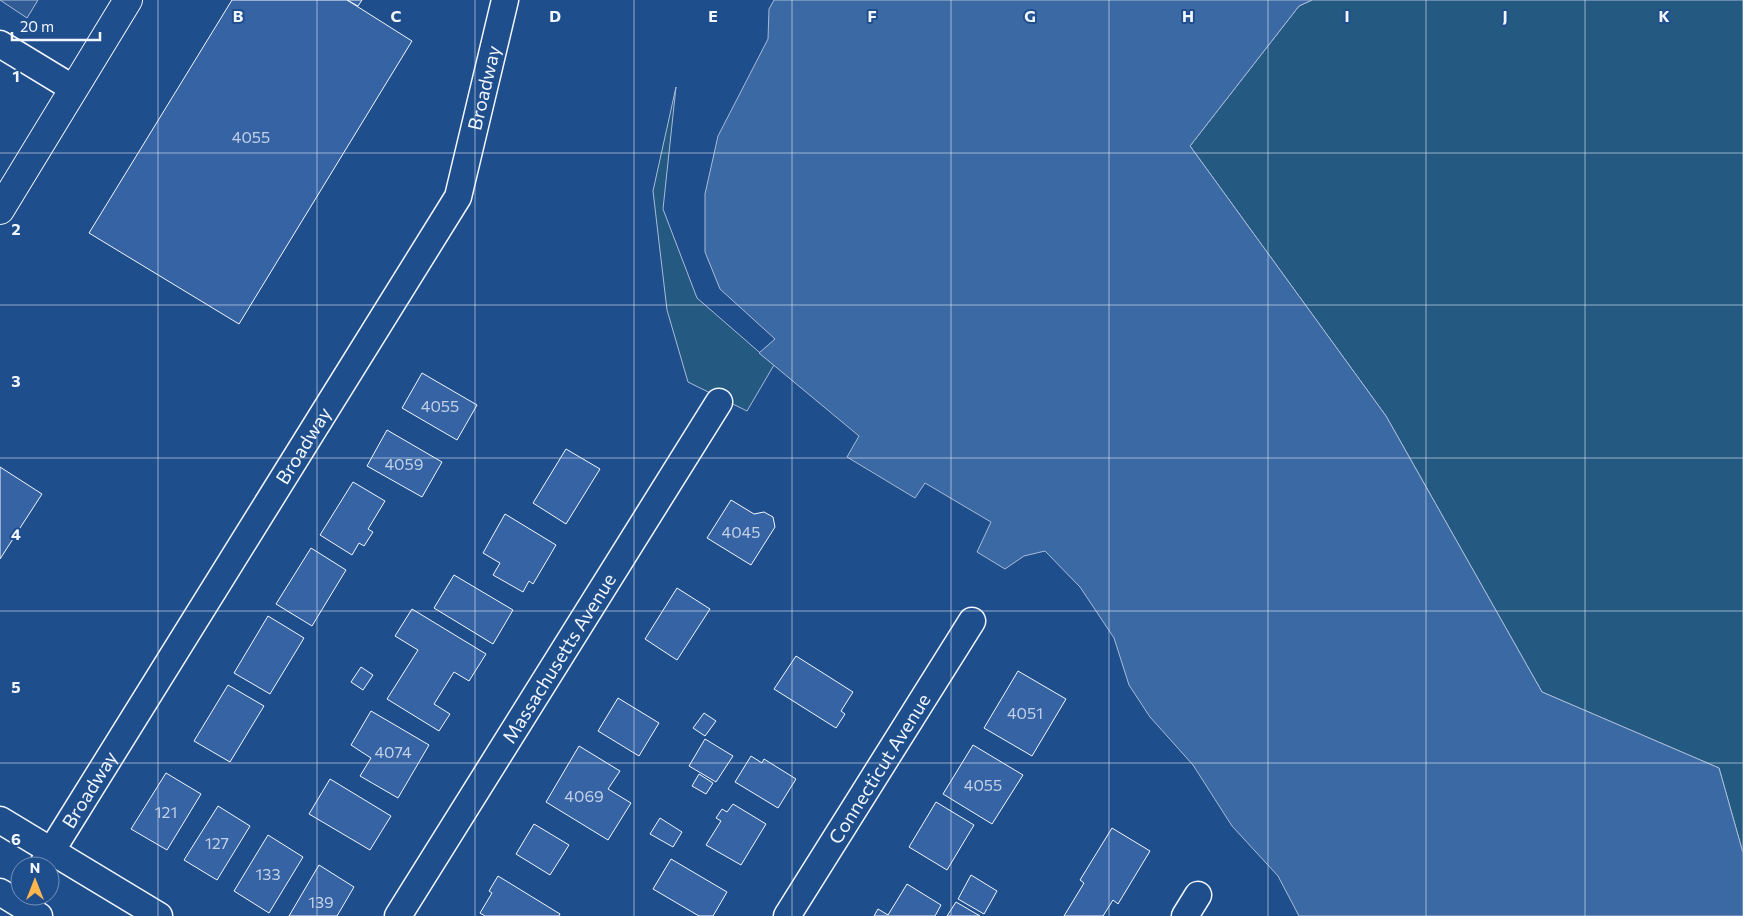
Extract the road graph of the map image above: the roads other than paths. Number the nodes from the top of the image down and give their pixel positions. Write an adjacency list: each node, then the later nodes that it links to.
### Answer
1 (128, 0): 4 (main road)
2 (505, 0): 10 (street, Broadway)
3 (0, 44): 4 (street)
4 (74, 89): 5 (main road)
5 (0, 210)
6 (719, 402): 13 (street, Massachusetts Avenue)
7 (972, 621): 14 (street, Connecticut Avenue)
8 (0, 820): 9 (street)
9 (43, 856)
10 (49, 856)
11 (60, 866): 12 (street)
12 (159, 916)
13 (398, 916)
14 (787, 916)

